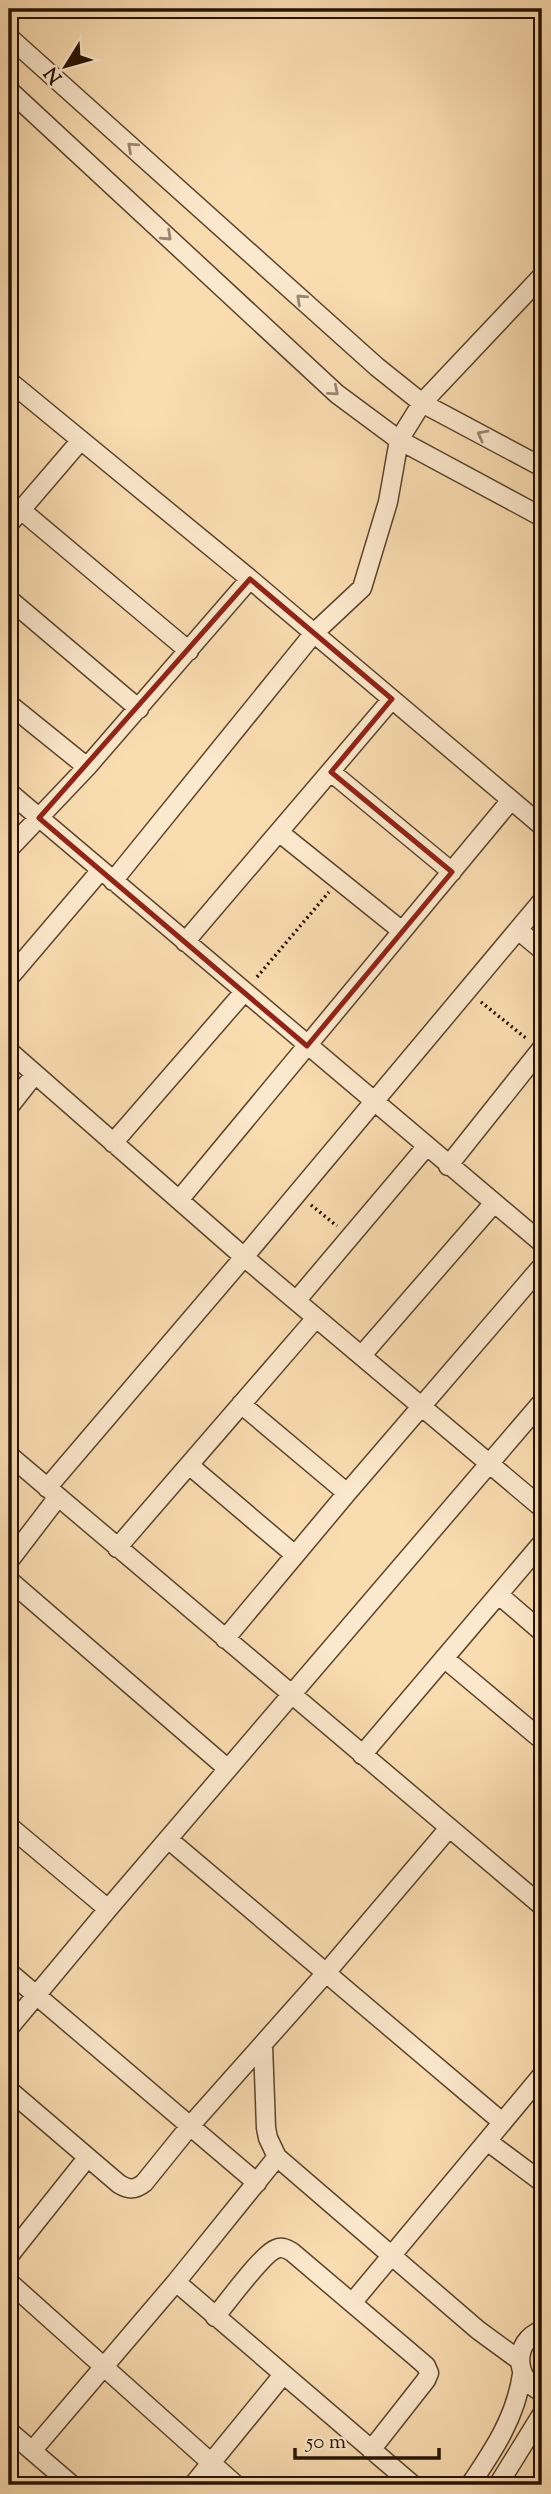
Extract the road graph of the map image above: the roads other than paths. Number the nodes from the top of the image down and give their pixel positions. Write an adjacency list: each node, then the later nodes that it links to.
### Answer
1 (9, 37): 5 (street, one-way to 1)
2 (9, 90): 7 (street, one-way to 7)
3 (542, 276): 5 (street)
4 (12, 389): 6 (street)
5 (422, 403): 7 (street); 8 (street, one-way to 5)
6 (81, 440): 9 (street); 11 (street)
7 (399, 440): 10 (street); 13 (street)
8 (542, 467)
9 (15, 517): 14 (street)
10 (542, 517)
11 (250, 579): 13 (street); 14 (street)
12 (9, 599): 17 (street)
13 (314, 633): 15 (street); 27 (street)
14 (189, 651): 17 (street)
15 (392, 699): 19 (street); 21 (street)
16 (9, 704): 18 (street)
17 (139, 709): 18 (street)
18 (87, 767): 22 (street)
19 (331, 772): 24 (street); 26 (street)
20 (9, 792): 22 (street)
21 (511, 800): 23 (street); 26 (street)
22 (39, 818): 25 (street); 27 (street)
23 (542, 826)
24 (280, 833): 29 (street); 31 (street)
25 (9, 849)
26 (452, 872): 29 (street)
27 (107, 876): 31 (street); 33 (street)
28 (542, 901): 30 (street)
29 (402, 930): 35 (street)
30 (518, 930): 32 (street); 39 (street)
31 (185, 942): 34 (street)
32 (542, 950)
33 (11, 971)
34 (244, 992): 35 (street); 41 (street)
35 (307, 1046): 39 (street); 44 (street)
36 (542, 1049): 43 (street)
37 (9, 1051): 38 (street)
38 (35, 1074): 40 (street); 41 (street)
39 (373, 1102): 42 (street); 47 (street)
40 (9, 1107)
41 (113, 1143): 44 (street)
42 (426, 1147): 43 (street); 49 (street)
43 (449, 1166): 45 (street)
44 (179, 1200): 47 (street)
45 (494, 1203): 46 (street); 51 (street)
46 (542, 1243)
47 (244, 1257): 49 (street); 58 (street)
48 (542, 1266): 54 (street)
49 (296, 1301): 50 (street)
50 (316, 1318): 51 (street); 53 (street)
51 (362, 1355): 54 (street)
52 (542, 1402): 56 (street)
53 (241, 1405): 57 (street); 59 (street)
54 (422, 1407): 56 (street); 59 (street)
55 (9, 1455): 58 (street)
56 (490, 1463): 60 (street); 70 (street)
57 (189, 1465): 62 (street); 63 (street)
58 (53, 1492): 62 (street); 64 (street)
59 (347, 1493): 63 (street)
60 (542, 1508)
61 (542, 1543): 66 (street)
62 (117, 1548): 68 (street)
63 (295, 1555): 68 (street)
64 (9, 1561)
65 (9, 1580): 73 (street)
66 (499, 1595): 67 (street); 69 (street)
67 (542, 1632)
68 (225, 1639): 70 (street)
69 (444, 1658): 71 (street); 72 (street)
70 (292, 1696): 72 (street); 73 (street)
71 (542, 1740)
72 (362, 1755): 75 (street)
73 (228, 1769): 76 (street)
74 (9, 1826): 78 (street)
75 (449, 1828): 77 (street); 80 (street)
76 (168, 1839): 78 (street); 80 (street)
77 (542, 1906)
78 (108, 1909): 81 (street)
79 (9, 1972): 81 (street)
80 (325, 1974): 83 (street); 86 (street)
81 (36, 1996): 82 (street); 87 (street)
82 (9, 2028)
83 (262, 2045): 87 (street); 89 (street)
84 (542, 2075): 86 (street)
85 (9, 2090): 90 (street)
86 (502, 2122): 88 (street)
87 (190, 2126): 90 (street); 92 (street)
88 (486, 2141): 91 (street); 94 (street)
89 (277, 2157): 92 (street); 94 (street)
90 (87, 2158): 93 (street)
91 (542, 2182)
92 (257, 2183): 96 (street)
93 (9, 2256)
94 (391, 2256): 97 (street); 101 (street)
95 (9, 2282): 100 (street)
96 (176, 2283): 98 (street); 100 (street)
97 (352, 2303): 98 (street); 108 (street)
98 (215, 2317): 102 (street)
99 (542, 2330): 101 (street)
100 (104, 2367): 109 (street); 110 (street)
101 (520, 2367): 103 (street); 105 (street)
102 (282, 2376): 108 (street); 110 (street)
103 (542, 2392)
104 (542, 2414): 107 (street)
105 (509, 2420): 107 (street); 115 (street)
106 (10, 2435): 109 (street)
107 (537, 2437): 116 (street)
108 (371, 2450): 114 (street)
109 (32, 2451): 111 (street)
110 (210, 2464): 112 (street); 113 (street)
111 (72, 2485)
112 (193, 2485)
113 (236, 2485)
114 (412, 2485)
115 (470, 2485)
116 (498, 2485)

